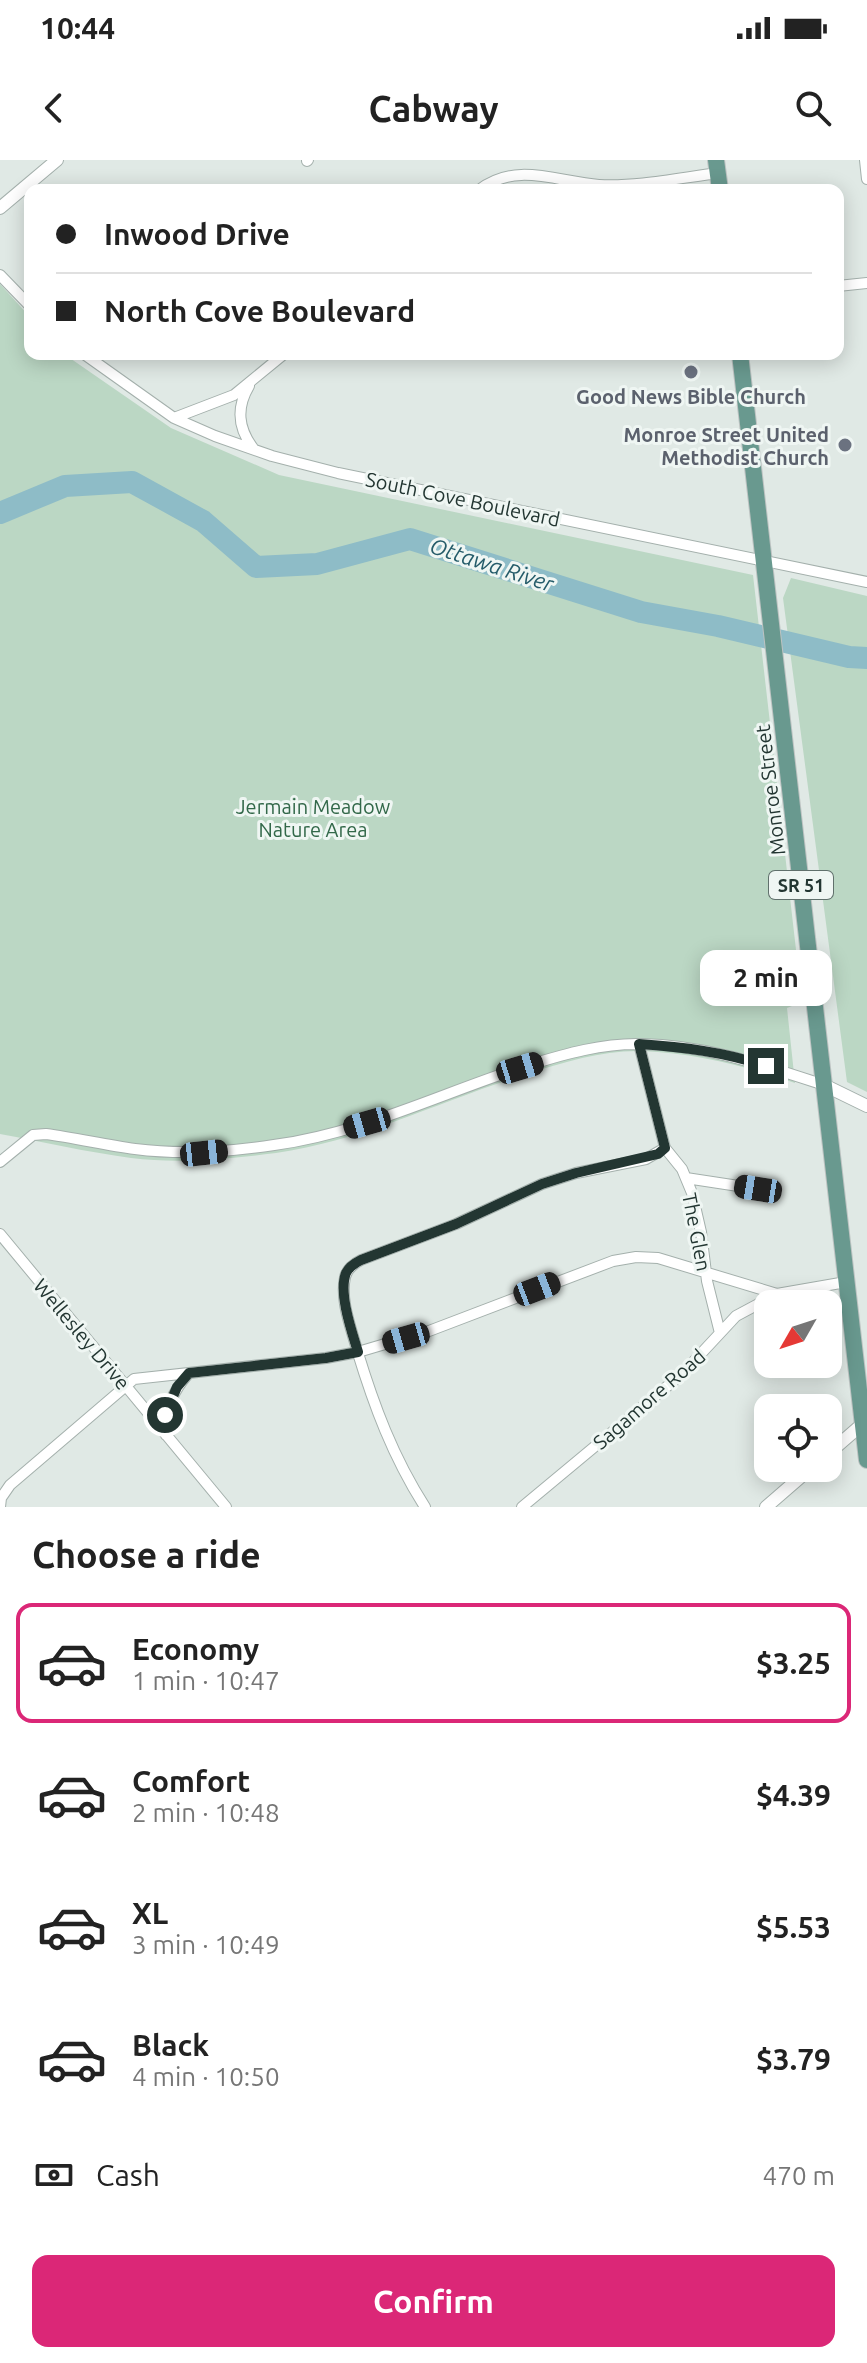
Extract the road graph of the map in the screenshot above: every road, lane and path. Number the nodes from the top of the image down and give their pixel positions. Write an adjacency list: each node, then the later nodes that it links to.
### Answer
1 (57, 160): 5 (street)
2 (865, 160): 4 (street)
3 (718, 174): 8 (street)
4 (867, 179)
5 (28, 184)
6 (491, 184): 7 (street)
7 (593, 184)
8 (610, 184)
9 (24, 188): 10 (street)
10 (0, 208)
11 (0, 275): 14 (street)
12 (867, 283): 13 (street)
13 (844, 285)
14 (24, 300)
15 (92, 360): 19 (street, South Cove Boulevard)
16 (277, 360): 18 (street)
17 (741, 360): 21 (main road, Monroe Street / SR 51)
18 (252, 381): 19 (street); 20 (street)
19 (174, 418): 20 (street, South Cove Boulevard)
20 (253, 448): 21 (street, South Cove Boulevard)
21 (764, 562): 22 (street, South Cove Boulevard); 24 (main road, Monroe Street / SR 51)
22 (867, 582)
23 (639, 1044): 24 (street); 26 (street, The Glen); 27 (street)
24 (824, 1085): 25 (street); 32 (main road, Monroe Street / SR 51)
25 (867, 1106)
26 (665, 1148): 28 (street, The Glen); 37 (street)
27 (0, 1162)
28 (686, 1178): 29 (street); 31 (street, The Glen)
29 (758, 1189)
30 (0, 1234): 39 (street, Wellesley Drive)
31 (706, 1272): 33 (street); 36 (street, The Glen); 37 (street)
32 (846, 1282): 34 (street); 40 (main road, Monroe Street / SR 51)
33 (764, 1290)
34 (800, 1290)
35 (754, 1304): 36 (street, Sagamore Road)
36 (720, 1333): 48 (street, Sagamore Road)
37 (358, 1352): 38 (street); 47 (street)
38 (189, 1373): 39 (street); 41 (street)
39 (125, 1386): 41 (street, Wellesley Drive); 45 (street)
40 (866, 1423): 42 (street); 43 (main road, Monroe Street / SR 51)
41 (166, 1435): 46 (street, Wellesley Drive)
42 (842, 1443)
43 (867, 1460)
44 (795, 1482): 49 (street)
45 (0, 1507)
46 (226, 1507)
47 (425, 1507)
48 (522, 1507)
49 (766, 1507)

